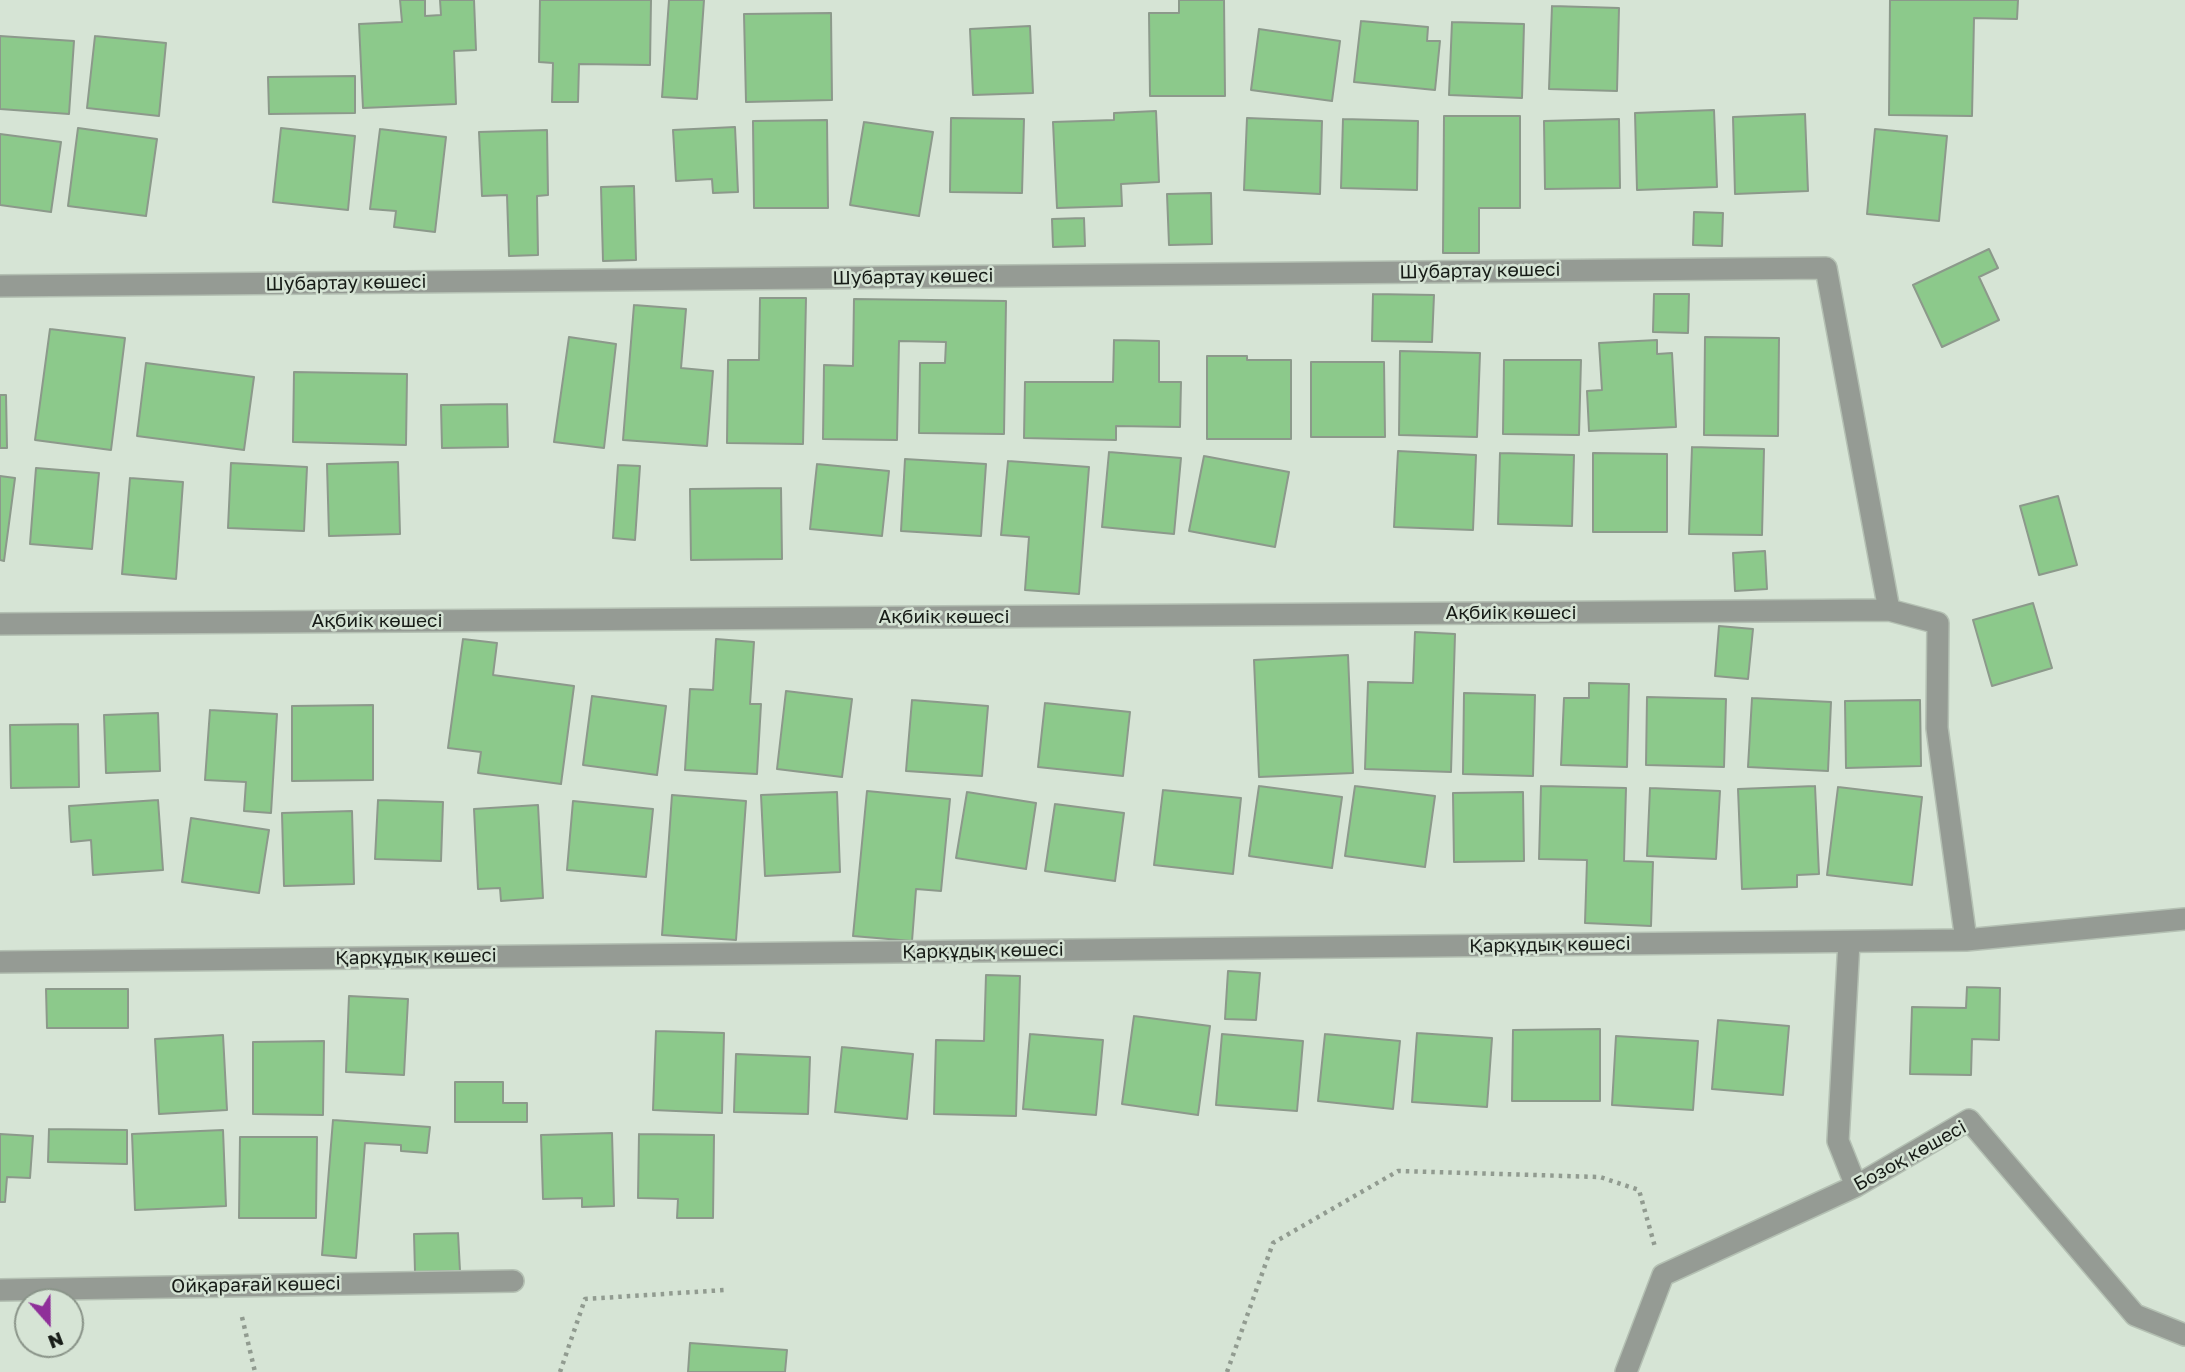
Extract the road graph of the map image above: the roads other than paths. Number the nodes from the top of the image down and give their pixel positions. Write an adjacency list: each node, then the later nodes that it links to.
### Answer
1 (0, 286): 2 (street, Шубартау көшесі)
2 (1889, 610): 3 (street, Ақбиік көшесі); 5 (street, Ақбиік көшесі)
3 (0, 624)
4 (2185, 919): 5 (street, Қарқұдық көшесі)
5 (1966, 940): 6 (street, Қарқұдық көшесі)
6 (1849, 942): 7 (street, Қарқұдық көшесі); 8 (street)
7 (0, 962)
8 (1856, 1186): 11 (street, Бозоқ көшесі); 12 (street, Бозоқ көшесі)
9 (513, 1281): 10 (street, Ойқарағай көшесі)
10 (0, 1290)
11 (2185, 1335)
12 (1626, 1372)

